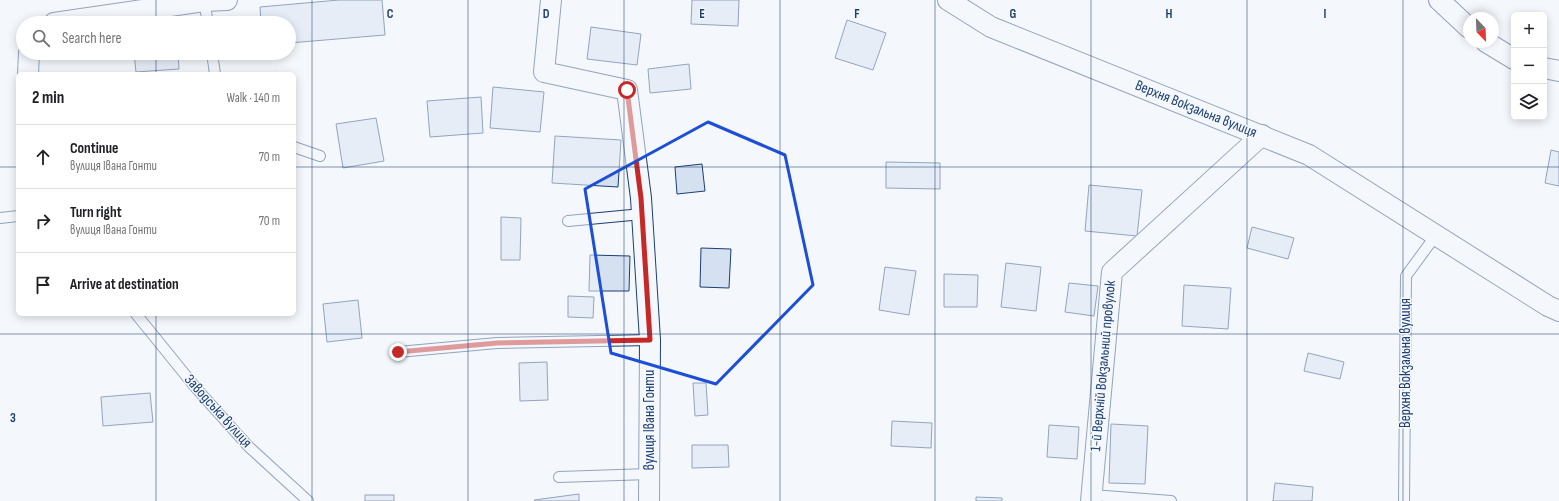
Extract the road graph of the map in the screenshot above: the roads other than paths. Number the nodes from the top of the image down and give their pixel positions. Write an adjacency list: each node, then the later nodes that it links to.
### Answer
1 (227, 0): 5 (street)
2 (551, 0): 20 (street, вулиця Івана Гонти)
3 (948, 0): 17 (street, Верхня Вокзальна вулиця)
4 (1439, 0): 8 (street)
5 (204, 2): 6 (street); 7 (lane)
6 (104, 16)
7 (207, 16)
8 (1463, 22)
9 (1496, 48): 10 (street)
10 (1511, 57)
11 (29, 60): 15 (street)
12 (213, 60): 16 (lane)
13 (1547, 69): 14 (street)
14 (1559, 71)
15 (28, 72)
16 (215, 72)
17 (1262, 136): 24 (street, Верхня Вокзальна вулиця); 31 (street, 1-й Верхній Вокзальний провулок)
18 (296, 148): 19 (lane)
19 (320, 156)
20 (642, 214): 23 (lane); 27 (street, вулиця Івана Гонти)
21 (16, 216): 22 (lane)
22 (0, 218)
23 (568, 220)
24 (1436, 235): 25 (street, Верхня Вокзальна вулиця); 35 (lane, Верхня Вокзальна вулиця)
25 (1559, 311)
26 (138, 316): 32 (lane, Заводська вулиця)
27 (650, 340): 28 (lane); 29 (street, вулиця Івана Гонти)
28 (398, 352)
29 (649, 474): 30 (lane); 33 (street, вулиця Івана Гонти)
30 (560, 477)
31 (1091, 498): 34 (lane, 1-й Верхній Вокзальний провулок)
32 (308, 501)
33 (649, 501)
34 (1171, 501)
35 (1404, 501)

